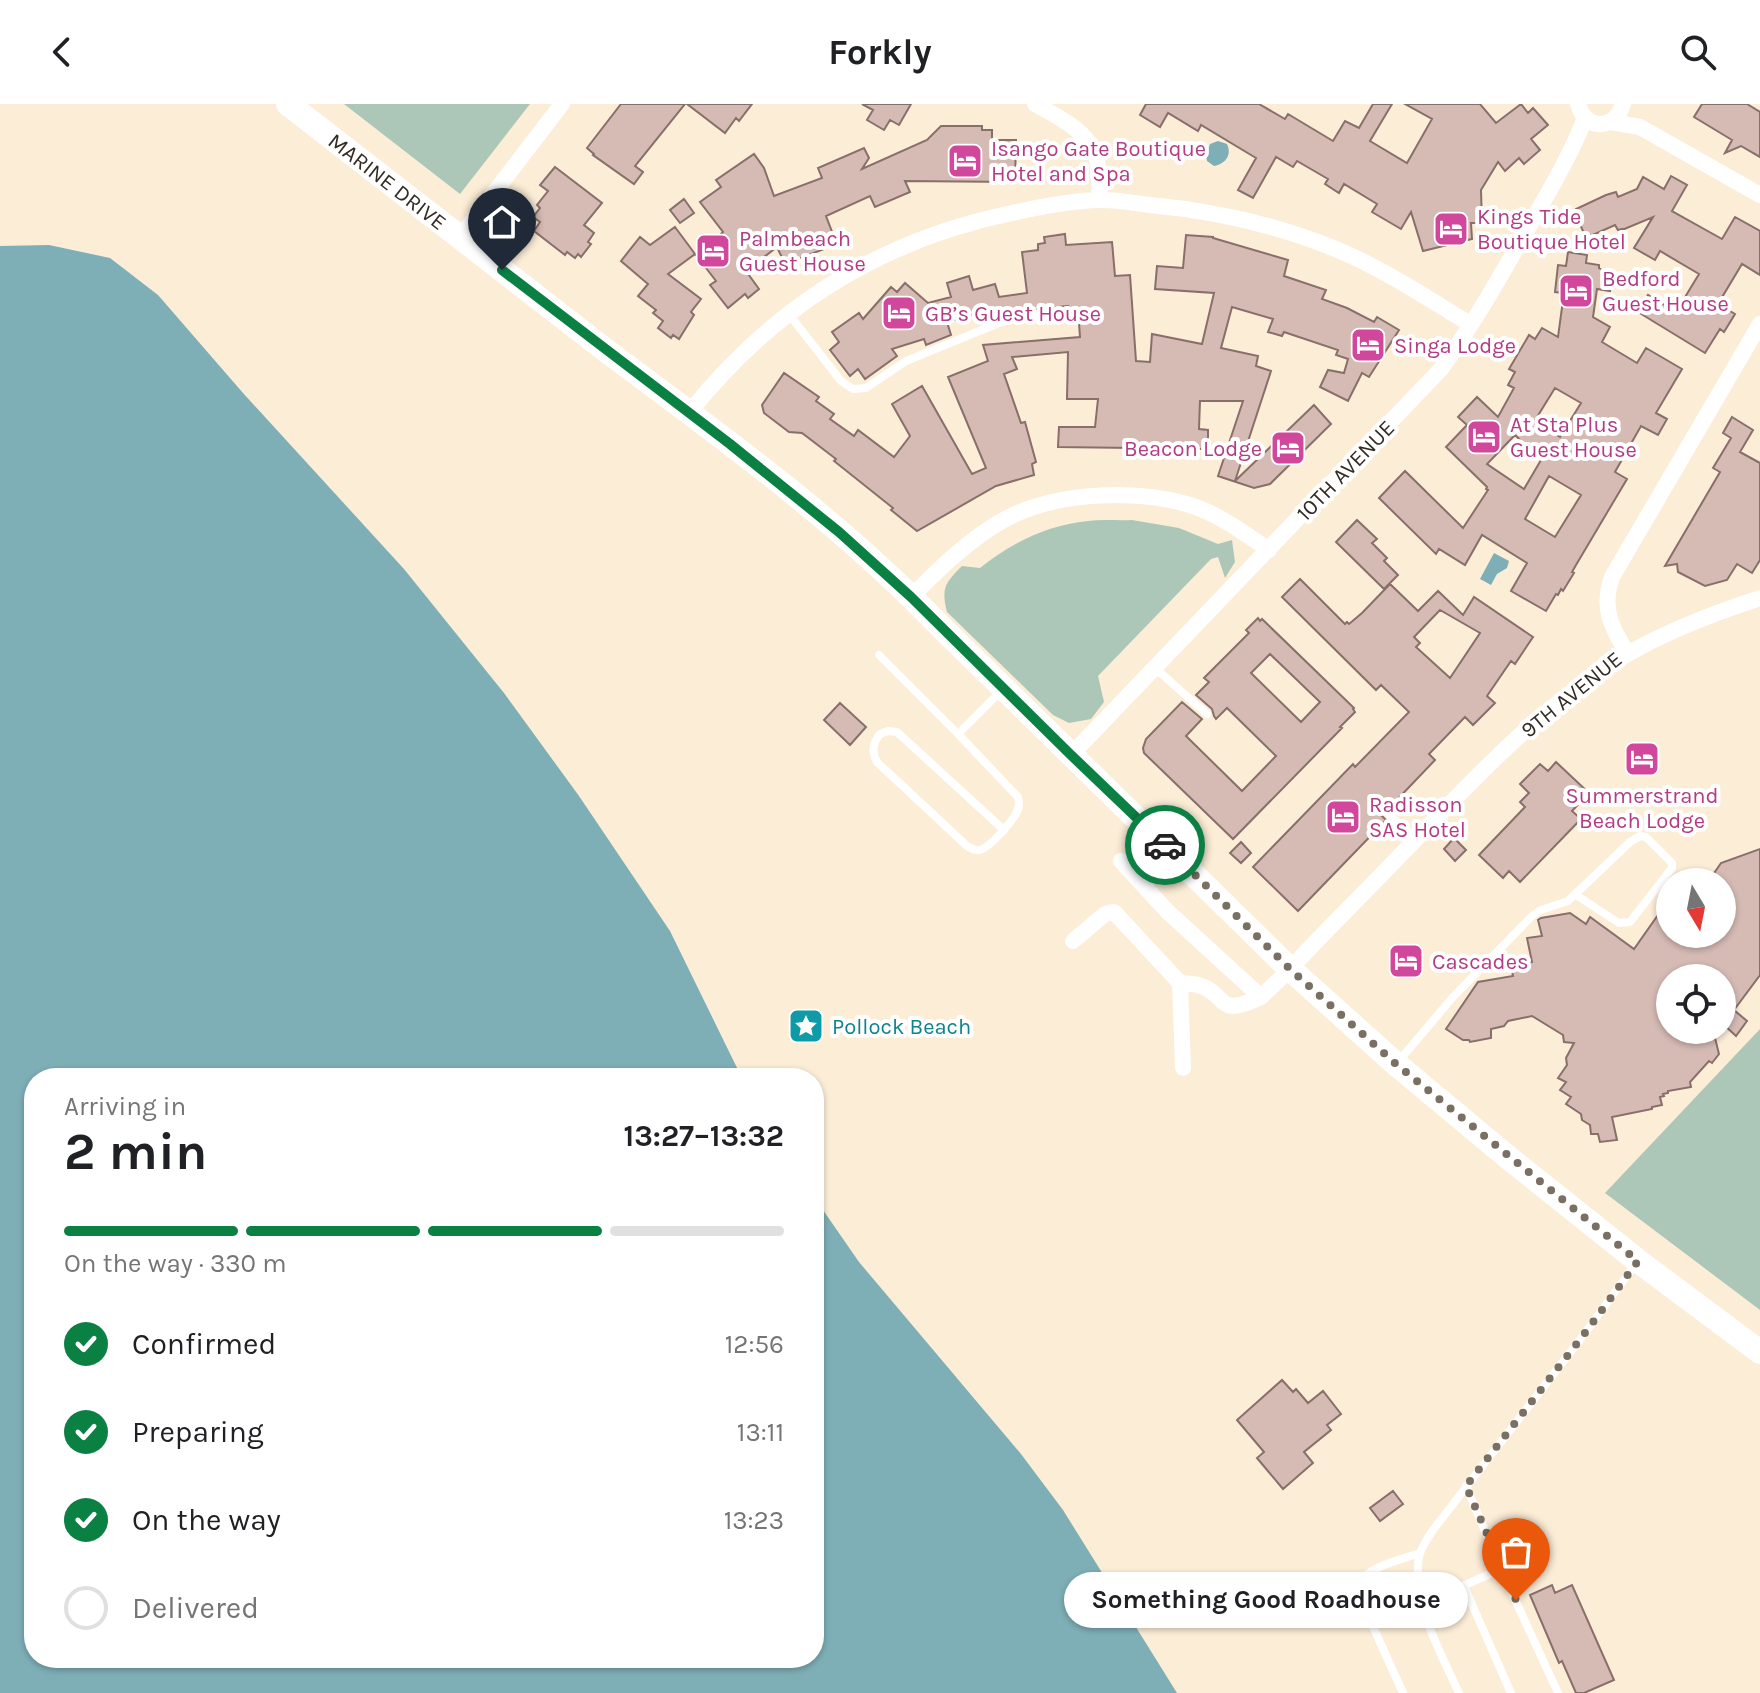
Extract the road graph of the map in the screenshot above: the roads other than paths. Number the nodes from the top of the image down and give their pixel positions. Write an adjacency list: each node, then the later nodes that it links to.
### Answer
1 (288, 104): 9 (main road, MARINE DRIVE)
2 (562, 104): 9 (street)
3 (1035, 104): 8 (street)
4 (1624, 104): 5 (street, 10TH AVENUE); 6 (street)
5 (1593, 117): 6 (street); 12 (street, 10TH AVENUE)
6 (1640, 127): 7 (street)
7 (1760, 195)
8 (1100, 200): 10 (street); 12 (street)
9 (460, 237): 14 (main road, MARINE DRIVE)
10 (788, 313): 11 (lane); 14 (street)
11 (1069, 313)
12 (1470, 324): 15 (street, 10TH AVENUE)
13 (1760, 324): 18 (street, 9TH AVENUE)
14 (689, 413): 16 (main road, MARINE DRIVE)
15 (1269, 550): 16 (street); 20 (street, 10TH AVENUE)
16 (911, 597): 21 (main road, MARINE DRIVE)
17 (1760, 598): 18 (street)
18 (1628, 654): 27 (street, 9TH AVENUE)
19 (879, 655): 23 (lane)
20 (1155, 668): 22 (lane); 24 (street, 10TH AVENUE)
21 (1004, 688): 23 (lane); 24 (main road, MARINE DRIVE)
22 (1207, 714)
23 (958, 734): 26 (lane)
24 (1071, 755): 31 (main road, MARINE DRIVE)
25 (1386, 811): 27 (lane)
26 (1004, 830): 26 (lane)
27 (1416, 840): 31 (street, 9TH AVENUE)
28 (1121, 861): 33 (street)
29 (1576, 895): 29 (lane); 34 (lane)
30 (1073, 941): 32 (street)
31 (1290, 969): 33 (street, 9TH AVENUE); 34 (main road, MARINE DRIVE)
32 (1180, 983): 33 (street); 35 (street)
33 (1261, 997)
34 (1396, 1064): 36 (main road, MARINE DRIVE)
35 (1183, 1068)
36 (1638, 1261): 37 (main road, MARINE DRIVE); 38 (lane)
37 (1760, 1352)
38 (1466, 1486): 39 (lane); 40 (lane)
39 (1420, 1553): 42 (lane); 43 (lane)
40 (1501, 1569): 41 (lane); 46 (lane)
41 (1464, 1586): 42 (lane); 45 (lane)
42 (1422, 1604): 44 (lane)
43 (1403, 1693)
44 (1459, 1693)
45 (1511, 1693)
46 (1558, 1693)

